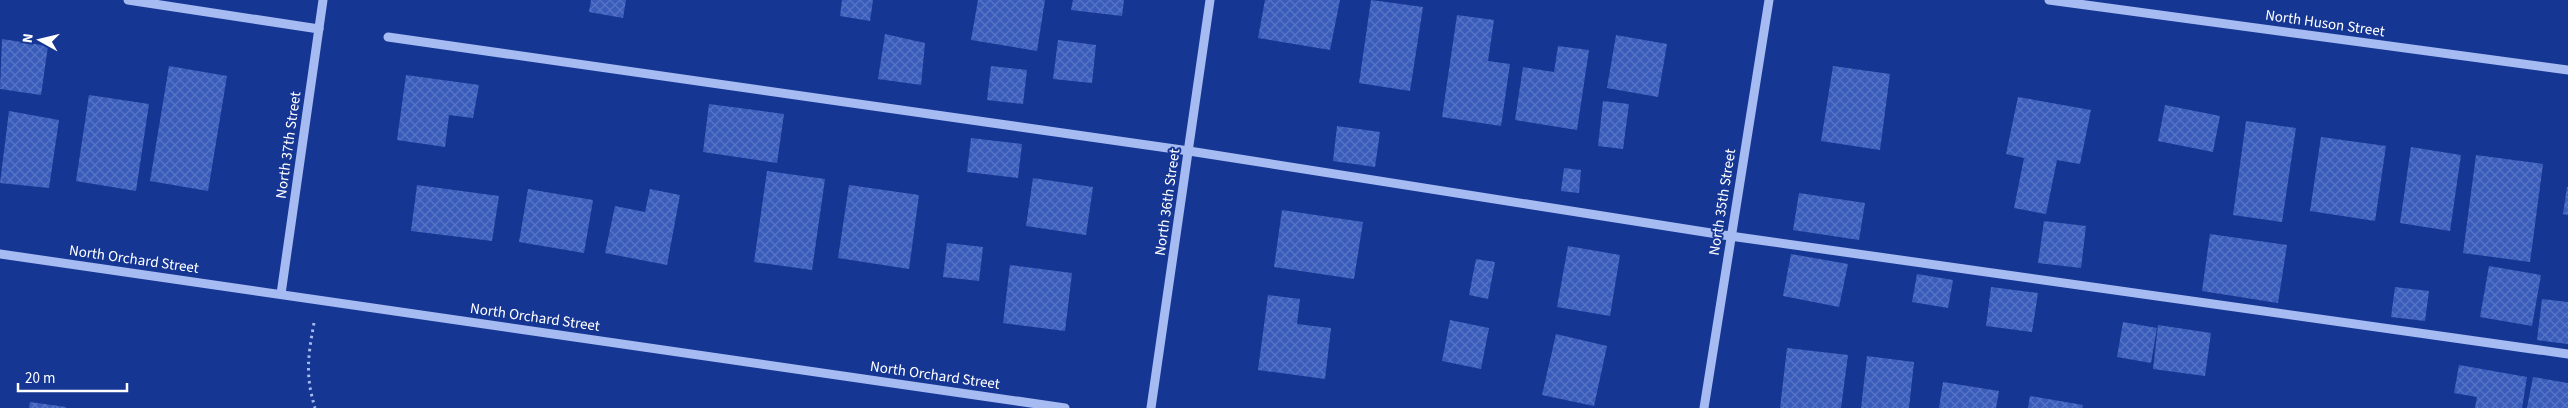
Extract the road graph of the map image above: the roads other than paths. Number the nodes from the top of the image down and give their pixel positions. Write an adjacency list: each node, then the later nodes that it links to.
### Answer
1 (128, 0): 6 (street)
2 (323, 0): 6 (street, North 37th Street)
3 (1210, 0): 9 (street, North 36th Street)
4 (1769, 0): 10 (street, North 35th Street)
5 (2048, 0): 8 (street, North Huson Street)
6 (319, 29): 12 (street, North 37th Street)
7 (388, 37): 9 (street)
8 (2568, 70)
9 (1189, 151): 10 (street); 15 (street, North 36th Street)
10 (1730, 236): 13 (street); 16 (street, North 35th Street)
11 (0, 254): 12 (street, North Orchard Street)
12 (281, 294): 14 (street, North Orchard Street)
13 (2568, 354)
14 (1065, 408)
15 (1152, 408)
16 (1704, 408)

